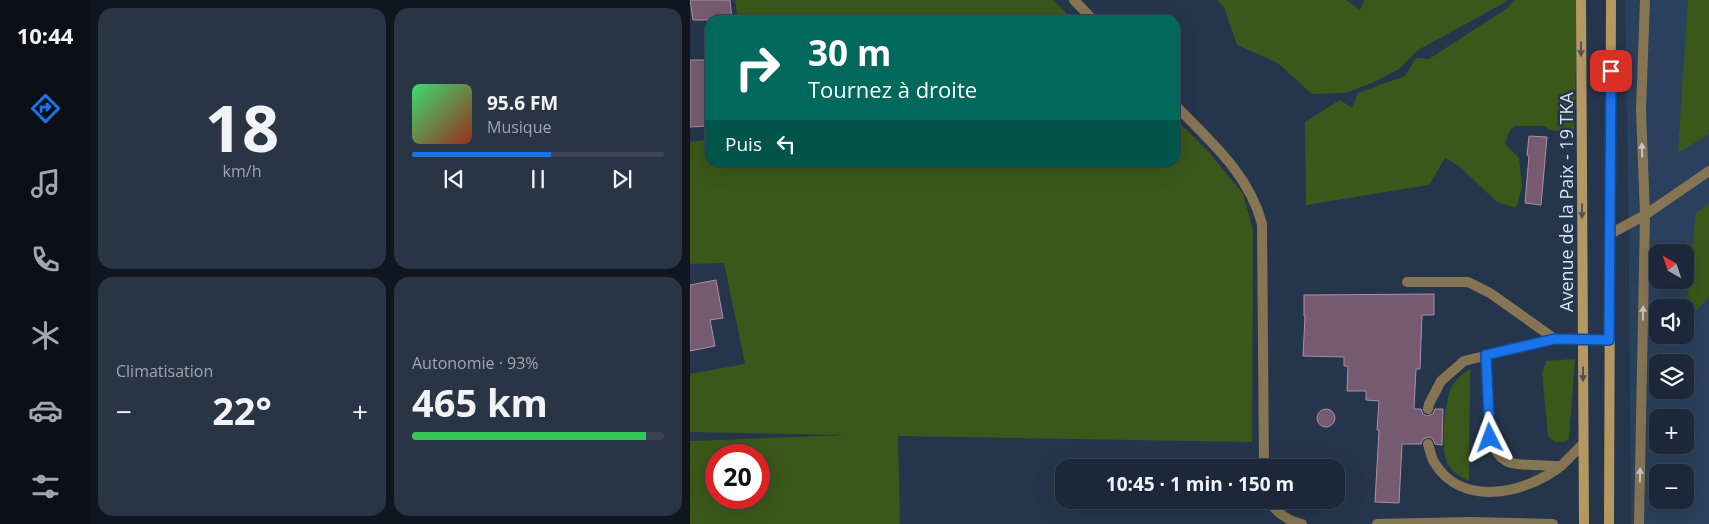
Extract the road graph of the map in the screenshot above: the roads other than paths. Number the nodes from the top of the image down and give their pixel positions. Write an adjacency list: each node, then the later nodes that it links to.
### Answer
1 (1074, 0): 5 (lane)
2 (1581, 0): 12 (main road, Avenue de la Paix - 19 TKA, one-way to 12)
3 (1611, 0): 9 (main road)
4 (1645, 0): 8 (lane, one-way to 4)
5 (1088, 15)
6 (1180, 110): 18 (lane)
7 (1709, 171): 8 (lane)
8 (1645, 215): 9 (lane); 26 (lane, one-way to 8)
9 (1610, 234): 13 (main road)
10 (1407, 282): 11 (lane)
11 (1555, 339): 12 (lane); 14 (lane)
12 (1582, 339): 13 (lane); 17 (main road, Avenue de la Paix - 19 TKA, one-way to 17)
13 (1609, 340): 25 (main road)
14 (1486, 355): 15 (lane); 19 (lane)
15 (1428, 409)
16 (1428, 444): 19 (lane)
17 (1583, 444): 19 (lane); 24 (main road, Avenue de la Paix - 19 TKA)
18 (1264, 459)
19 (1560, 466)
20 (1277, 509): 21 (lane)
21 (1302, 524)
22 (1377, 524): 23 (lane)
23 (1553, 524)
24 (1584, 524)
25 (1609, 524)
26 (1639, 524)

